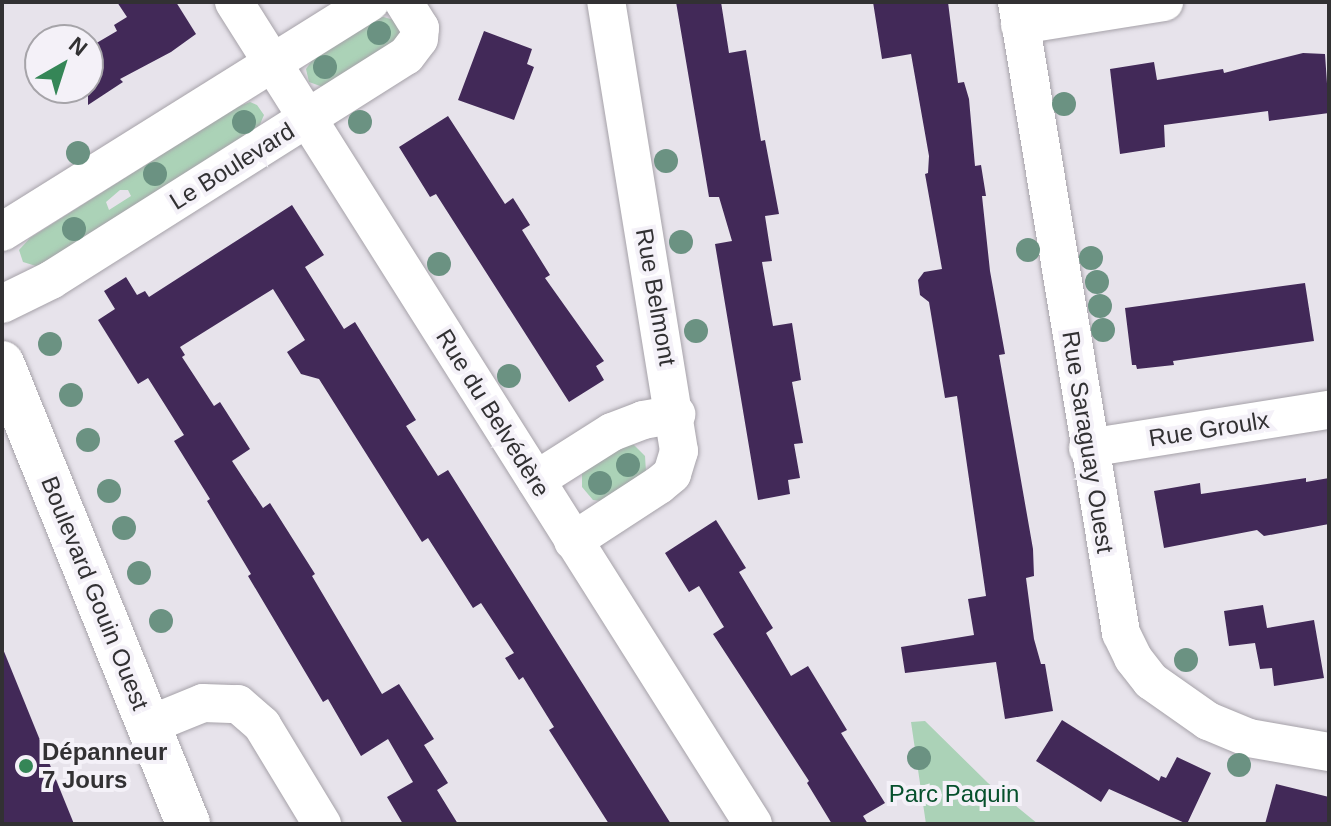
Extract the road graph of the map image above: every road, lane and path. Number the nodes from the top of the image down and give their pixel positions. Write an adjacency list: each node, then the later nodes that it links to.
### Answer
1 (234, 2): 7 (street, Rue du Belvédère)
2 (370, 2): 7 (street)
3 (404, 2): 8 (street, Le Boulevard)
4 (606, 2): 13 (street, Rue Belmont)
5 (1164, 2): 6 (street)
6 (1018, 13): 14 (street, Rue Saraguay Ouest)
7 (272, 63): 8 (street, Rue du Belvédère); 9 (street)
8 (308, 118): 10 (street, Le Boulevard); 15 (street, Rue du Belvédère)
9 (2, 232)
10 (2, 304)
11 (2, 363): 17 (main road, Boulevard Gouin Ouest)
12 (1329, 410): 14 (street, Rue Groulx)
13 (676, 414): 15 (street); 16 (street, Rue Belmont)
14 (1088, 448): 18 (street, Rue Saraguay Ouest)
15 (536, 480): 16 (street, Rue du Belvédère)
16 (573, 541): 21 (street, Rue du Belvédère)
17 (149, 725): 19 (main road, Boulevard Gouin Ouest); 20 (street)
18 (1329, 752)
19 (188, 824)
20 (322, 824)
21 (753, 824)

